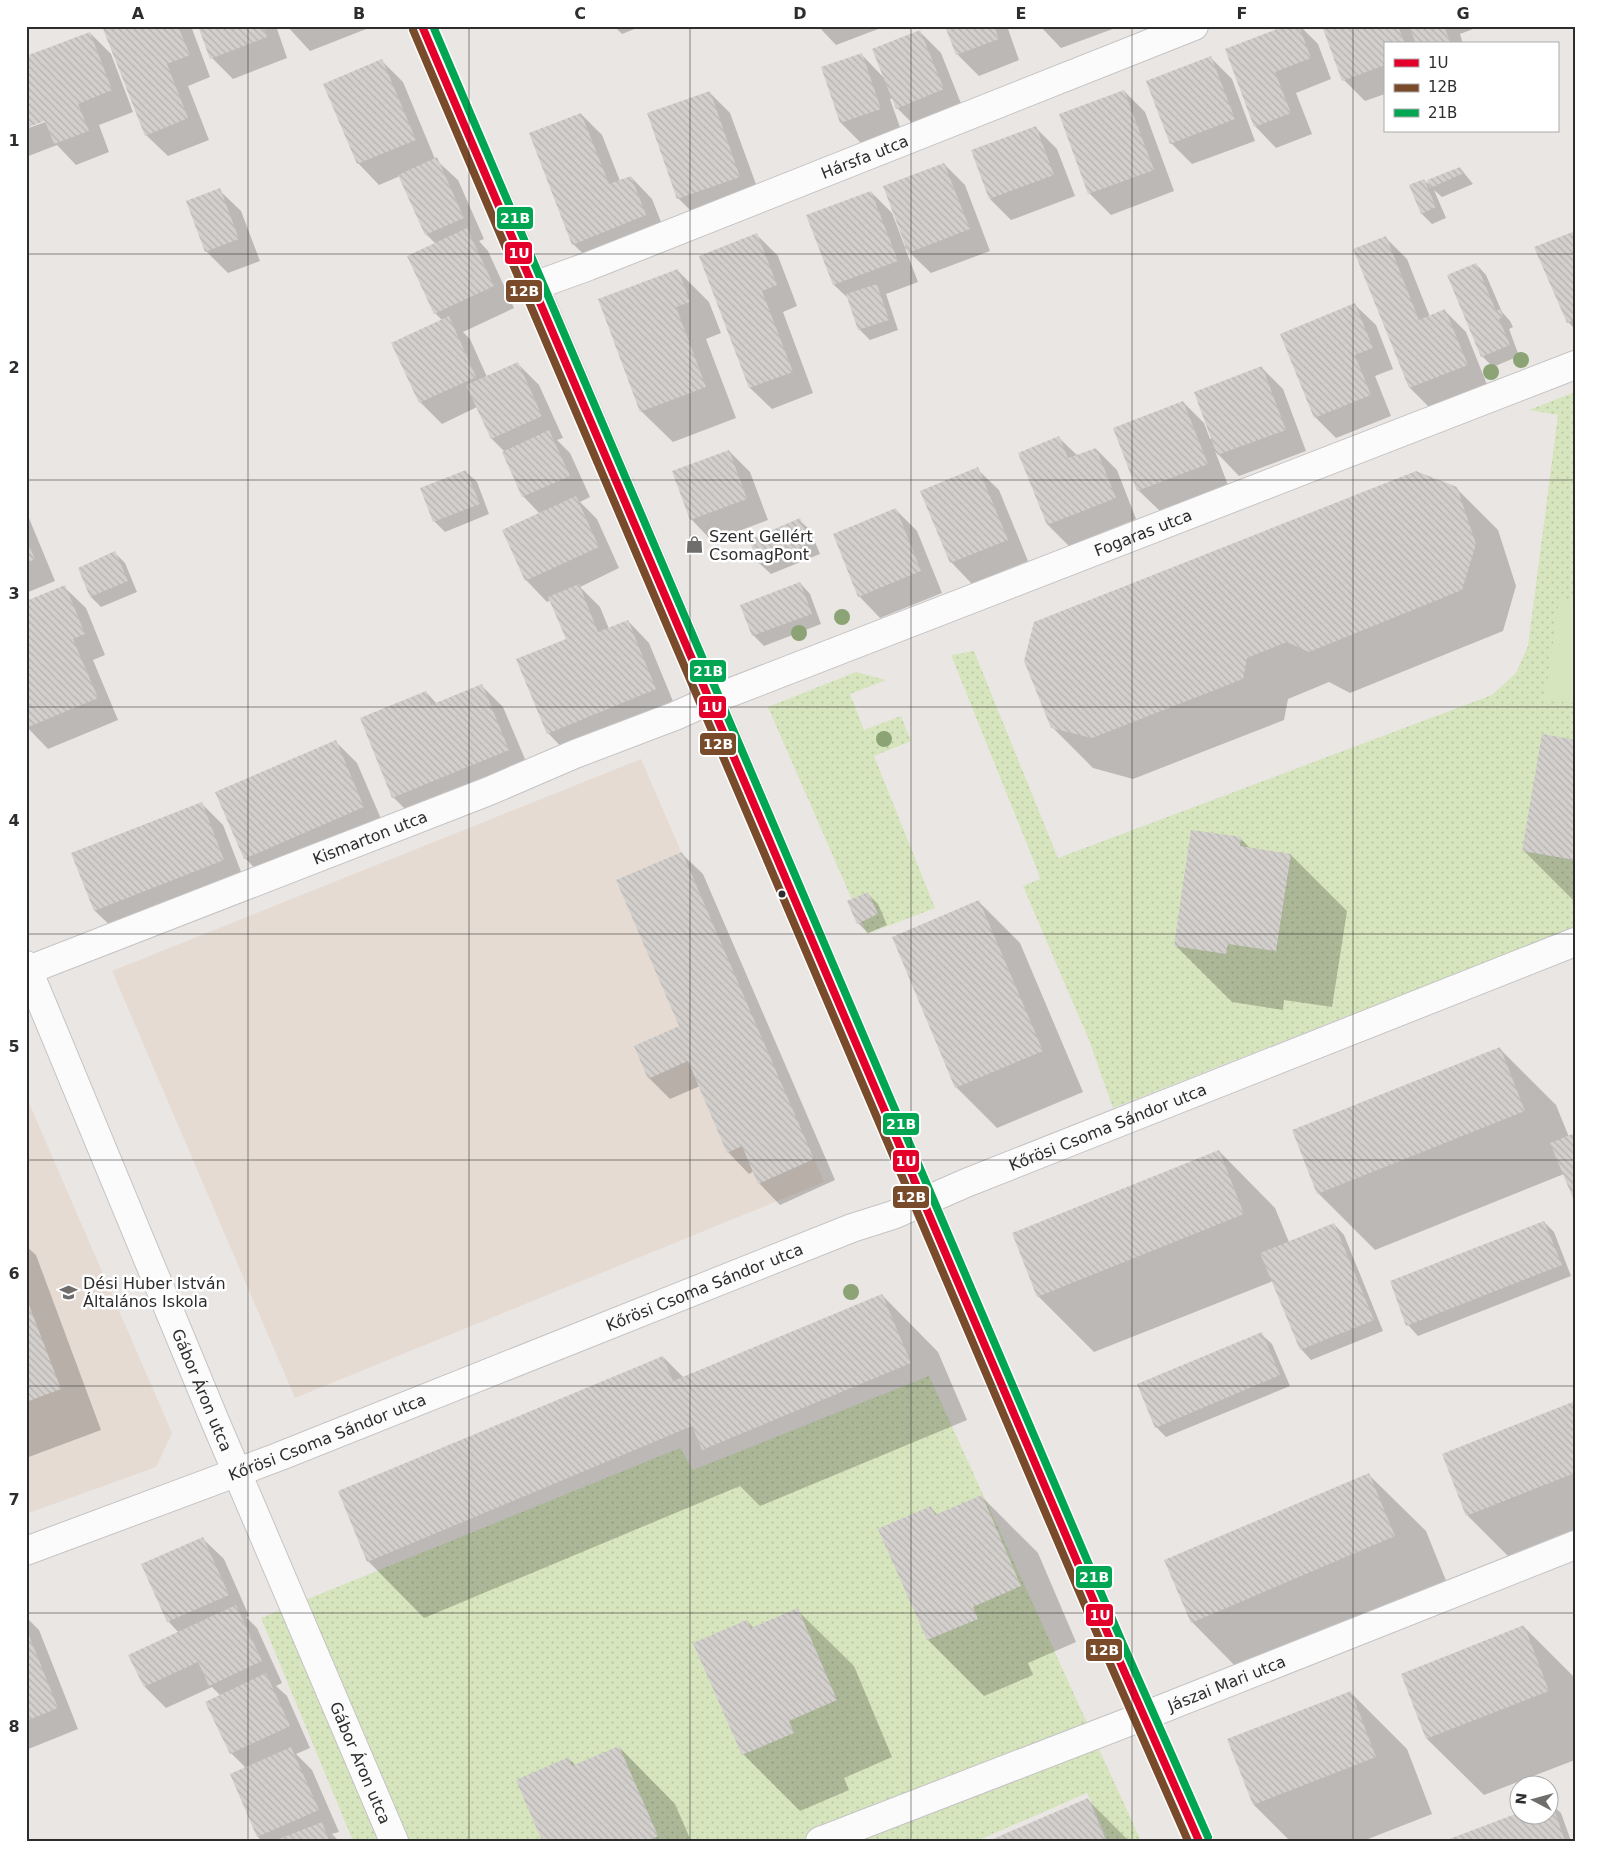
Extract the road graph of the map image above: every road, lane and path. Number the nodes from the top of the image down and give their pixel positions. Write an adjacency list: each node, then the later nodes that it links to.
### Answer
1 (422, 26): 3 (street)
2 (1194, 26): 3 (street, Hársfa utca)
3 (534, 286): 5 (street)
4 (1575, 365): 5 (street, Fogaras utca)
5 (711, 700): 7 (street, Kismarton utca); 8 (street)
6 (1575, 942): 8 (street, Kőrösi Csoma Sándor utca)
7 (27, 969): 9 (street, Gábor Áron utca)
8 (925, 1202): 9 (street, Kőrösi Csoma Sándor utca); 12 (street)
9 (237, 1472): 11 (street, Kőrösi Csoma Sándor utca); 13 (street, Gábor Áron utca)
10 (1575, 1545): 12 (street, Jászai Mari utca)
11 (26, 1551)
12 (1144, 1716): 14 (street, Jászai Mari utca); 15 (street)
13 (394, 1841)
14 (820, 1841)
15 (1199, 1841)

